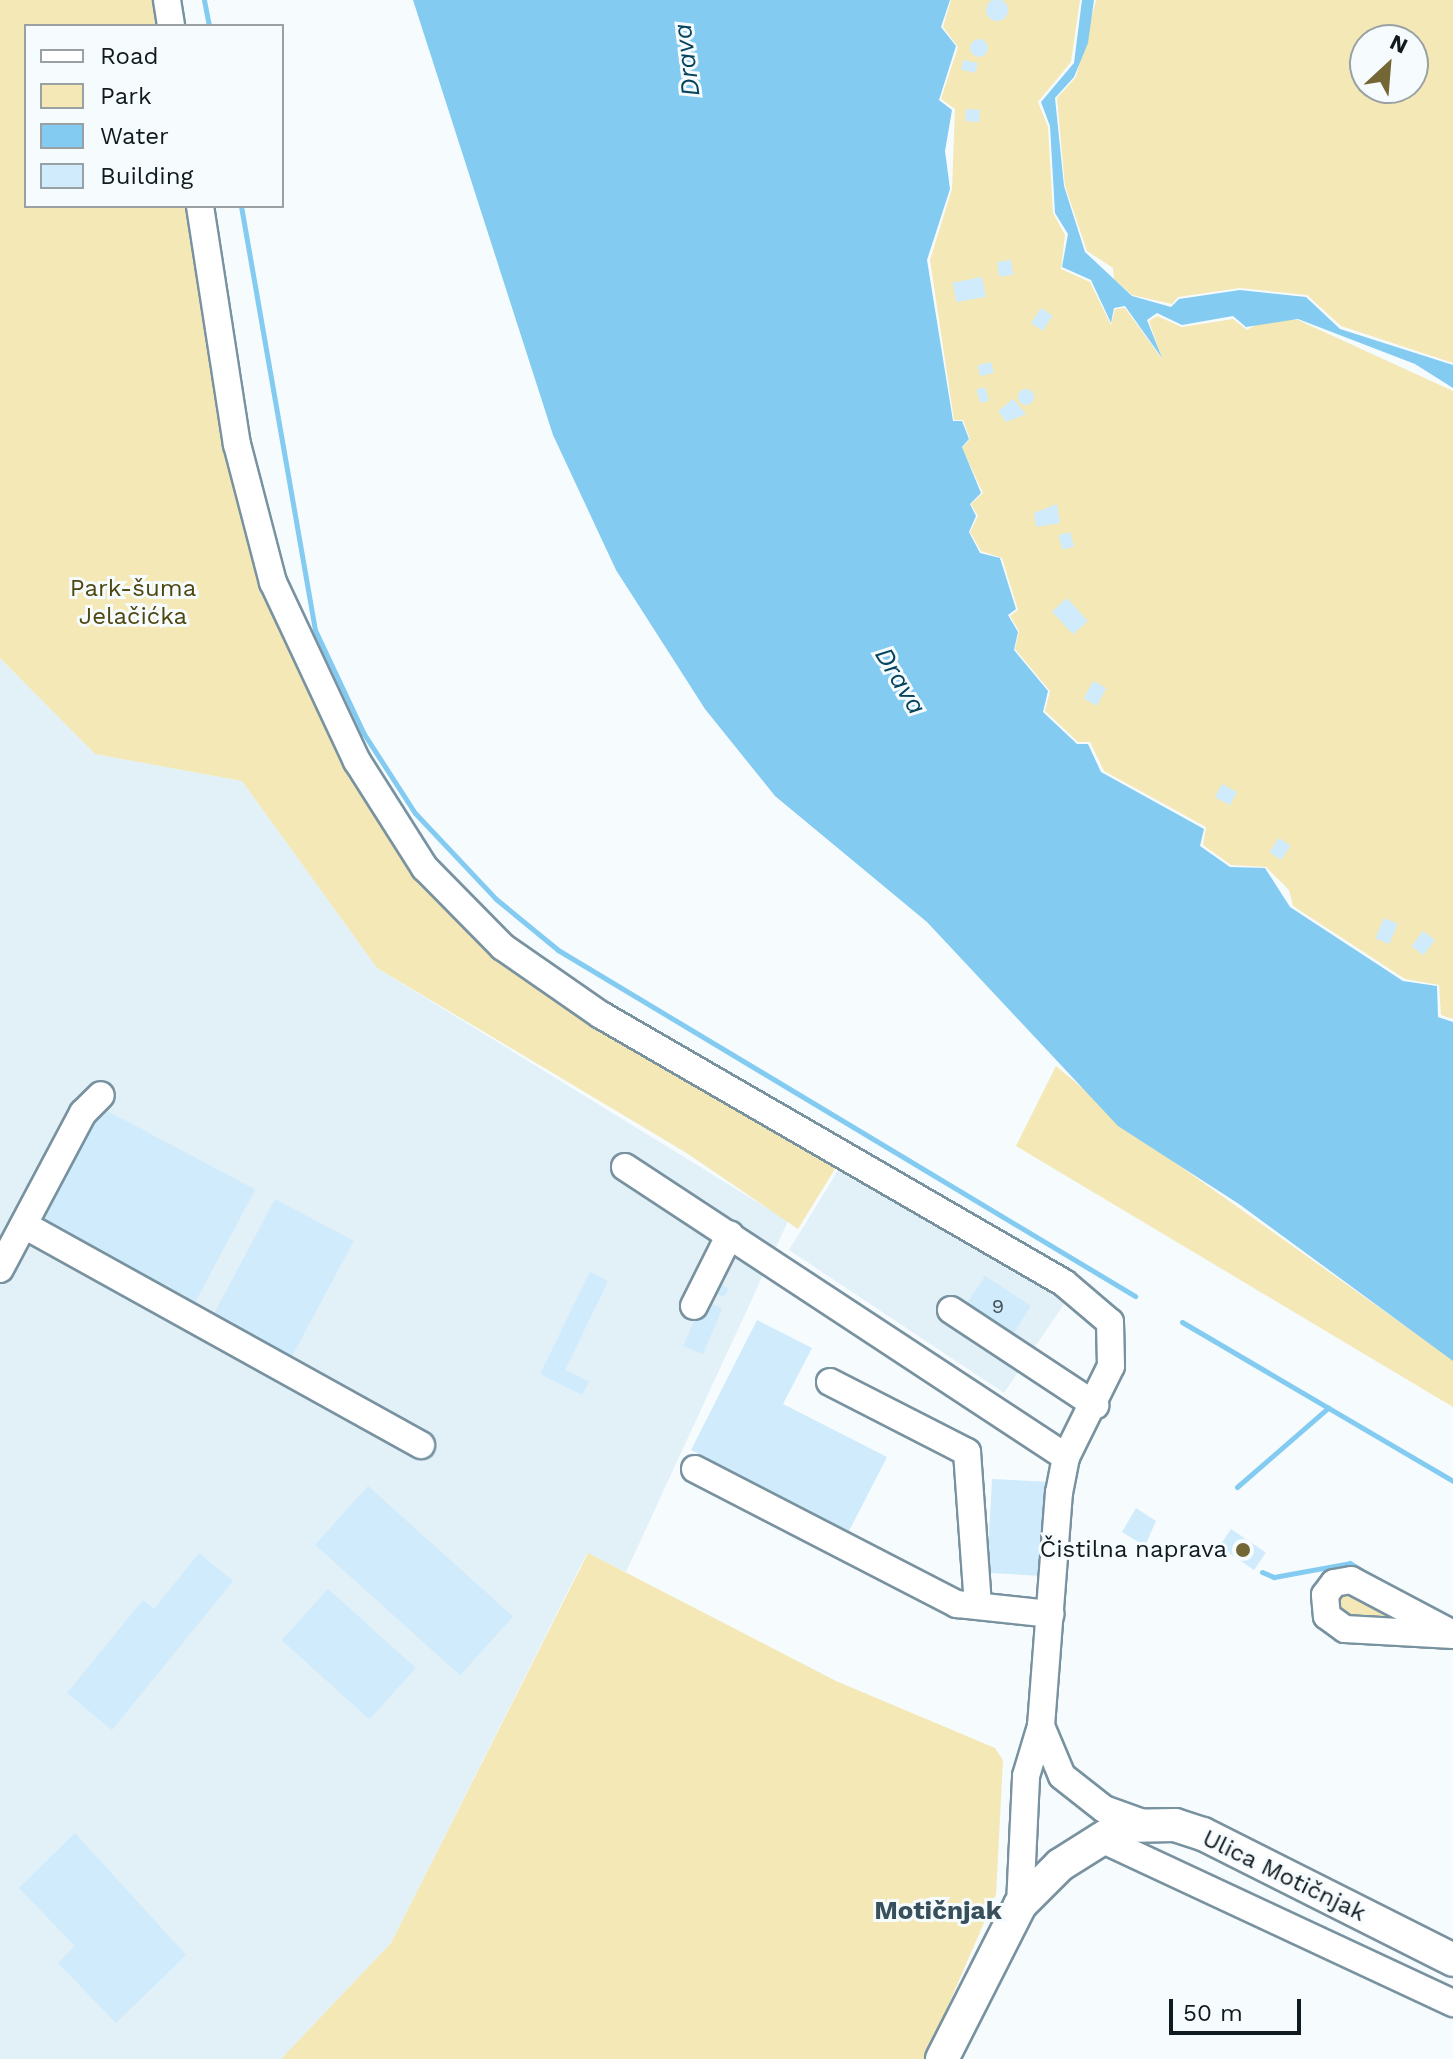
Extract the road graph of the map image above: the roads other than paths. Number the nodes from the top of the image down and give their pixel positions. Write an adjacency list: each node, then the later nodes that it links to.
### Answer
1 (167, 0): 2 (street)
2 (171, 24)
3 (200, 208): 12 (street)
4 (101, 1095): 6 (street)
5 (625, 1167): 7 (street)
6 (24, 1225): 8 (street); 13 (street)
7 (730, 1234): 9 (street); 14 (street)
8 (0, 1269)
9 (694, 1306)
10 (951, 1310): 12 (street)
11 (830, 1382): 16 (street)
12 (1095, 1405): 14 (street)
13 (421, 1445)
14 (1066, 1457): 17 (street)
15 (695, 1469): 16 (street)
16 (978, 1606): 17 (street)
17 (1050, 1614): 18 (street)
18 (1041, 1726): 19 (street); 21 (street)
19 (1146, 1824): 20 (main road, Ulica Motičnjak); 22 (main road, Ulica Motičnjak)
20 (1099, 1838): 21 (main road, Ulica Motičnjak); 23 (street)
21 (1020, 1905): 24 (main road, Ulica Motičnjak)
22 (1453, 1960)
23 (1453, 2003)
24 (942, 2059)

